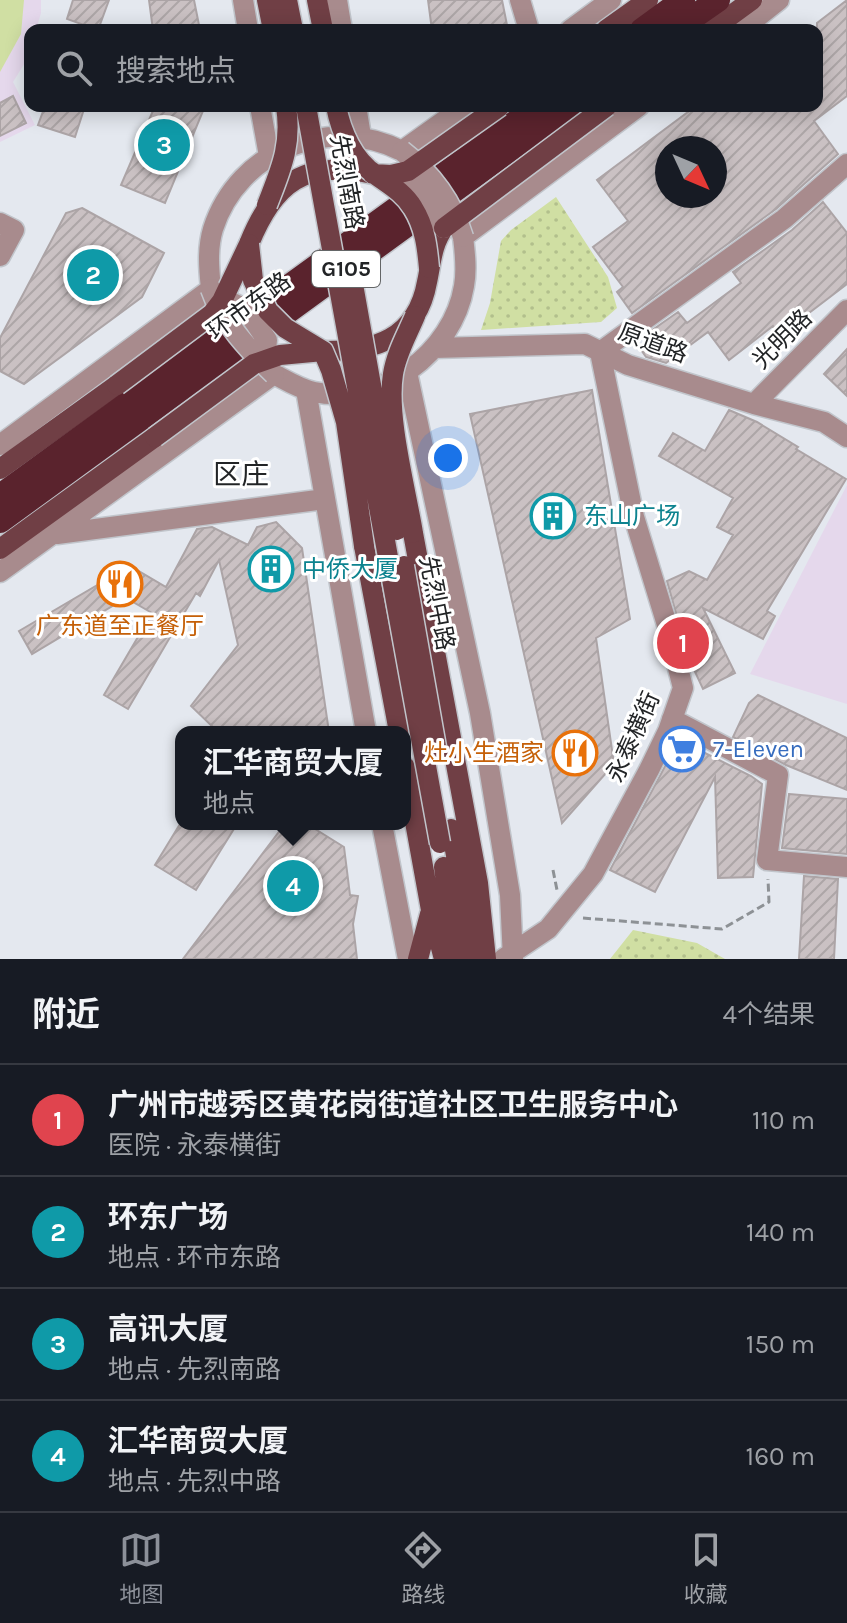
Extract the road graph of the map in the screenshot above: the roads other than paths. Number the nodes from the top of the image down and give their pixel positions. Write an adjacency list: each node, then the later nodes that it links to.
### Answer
1 (243, 0): 14 (street)
2 (267, 0): 15 (main road)
3 (287, 0): 16 (main road)
4 (300, 0): 17 (main road)
5 (317, 0): 18 (main road)
6 (337, 0): 19 (street)
7 (520, 0): 20 (street)
8 (611, 0): 21 (street)
9 (648, 0): 22 (main road)
10 (683, 0): 23 (highway)
11 (718, 0): 24 (highway)
12 (752, 0): 25 (main road)
13 (779, 0): 26 (street)
14 (247, 24)
15 (272, 24)
16 (292, 24)
17 (305, 24)
18 (322, 24)
19 (341, 24)
20 (527, 24)
21 (578, 24)
22 (614, 24)
23 (650, 24)
24 (684, 24)
25 (719, 24)
26 (749, 24)
27 (261, 112): 40 (street)
28 (287, 112): 44 (main road, bridge)
29 (307, 112): 50 (main road, 先烈南路, bridge)
30 (320, 112): 50 (main road, 先烈南路)
31 (338, 112): 43 (main road, bridge)
32 (356, 112): 39 (street)
33 (458, 112): 41 (street)
34 (490, 112): 41 (main road, bridge)
35 (530, 112): 65 (highway, 环市东路 / G105)
36 (562, 112): 67 (highway, 环市东路 / G105)
37 (599, 112): 46 (main road, bridge)
38 (631, 112): 47 (street)
39 (361, 136): 40 (street, bridge); 41 (street)
40 (269, 156): 52 (street)
41 (405, 161): 43 (main road, bridge); 46 (street, bridge); 47 (street, bridge)
42 (847, 164): 57 (street)
43 (373, 174): 44 (main road, bridge); 51 (main road, bridge)
44 (267, 205): 48 (main road)
45 (0, 223): 49 (street)
46 (444, 228): 51 (main road, bridge)
47 (463, 237): 55 (street)
48 (249, 244): 52 (main road, bridge); 56 (main road, bridge)
49 (0, 256)
50 (342, 263): 78 (main road, 先烈中路, bridge)
51 (429, 268): 54 (main road)
52 (217, 295): 58 (street, bridge); 63 (street); 64 (main road, bridge)
53 (847, 310): 61 (street, 光明路)
54 (415, 316): 56 (main road, bridge); 68 (main road, 先烈中路, bridge)
55 (434, 348): 57 (street, 原道路); 59 (street)
56 (323, 351): 58 (main road, bridge); 70 (main road, bridge)
57 (600, 352): 61 (street, 原道路); 73 (street, 永泰横街)
58 (270, 367): 60 (street); 69 (street); 71 (main road, bridge)
59 (407, 372): 60 (street, bridge); 82 (street)
60 (306, 390): 66 (street)
61 (754, 404): 62 (street, 原道路)
62 (847, 437)
63 (0, 445)
64 (0, 469)
65 (0, 496)
66 (325, 499): 69 (street); 74 (street)
67 (0, 521)
68 (413, 533): 70 (street, bridge); 88 (main road, 先烈中路)
69 (53, 534): 72 (street)
70 (364, 546): 75 (main road)
71 (0, 549)
72 (0, 572)
73 (672, 719): 79 (street); 82 (street, 永泰横街)
74 (365, 726)
75 (398, 726)
76 (411, 800): 80 (main road)
77 (383, 830): 83 (street)
78 (445, 836): 81 (main road, 先烈中路); 86 (main road, 先烈中路)
79 (847, 867)
80 (431, 910): 84 (main road); 85 (main road)
81 (470, 934): 87 (main road, 先烈中路); 88 (street)
82 (510, 958)
83 (408, 959)
84 (418, 959)
85 (444, 959)
86 (456, 959)
87 (475, 959)
88 (485, 959)

